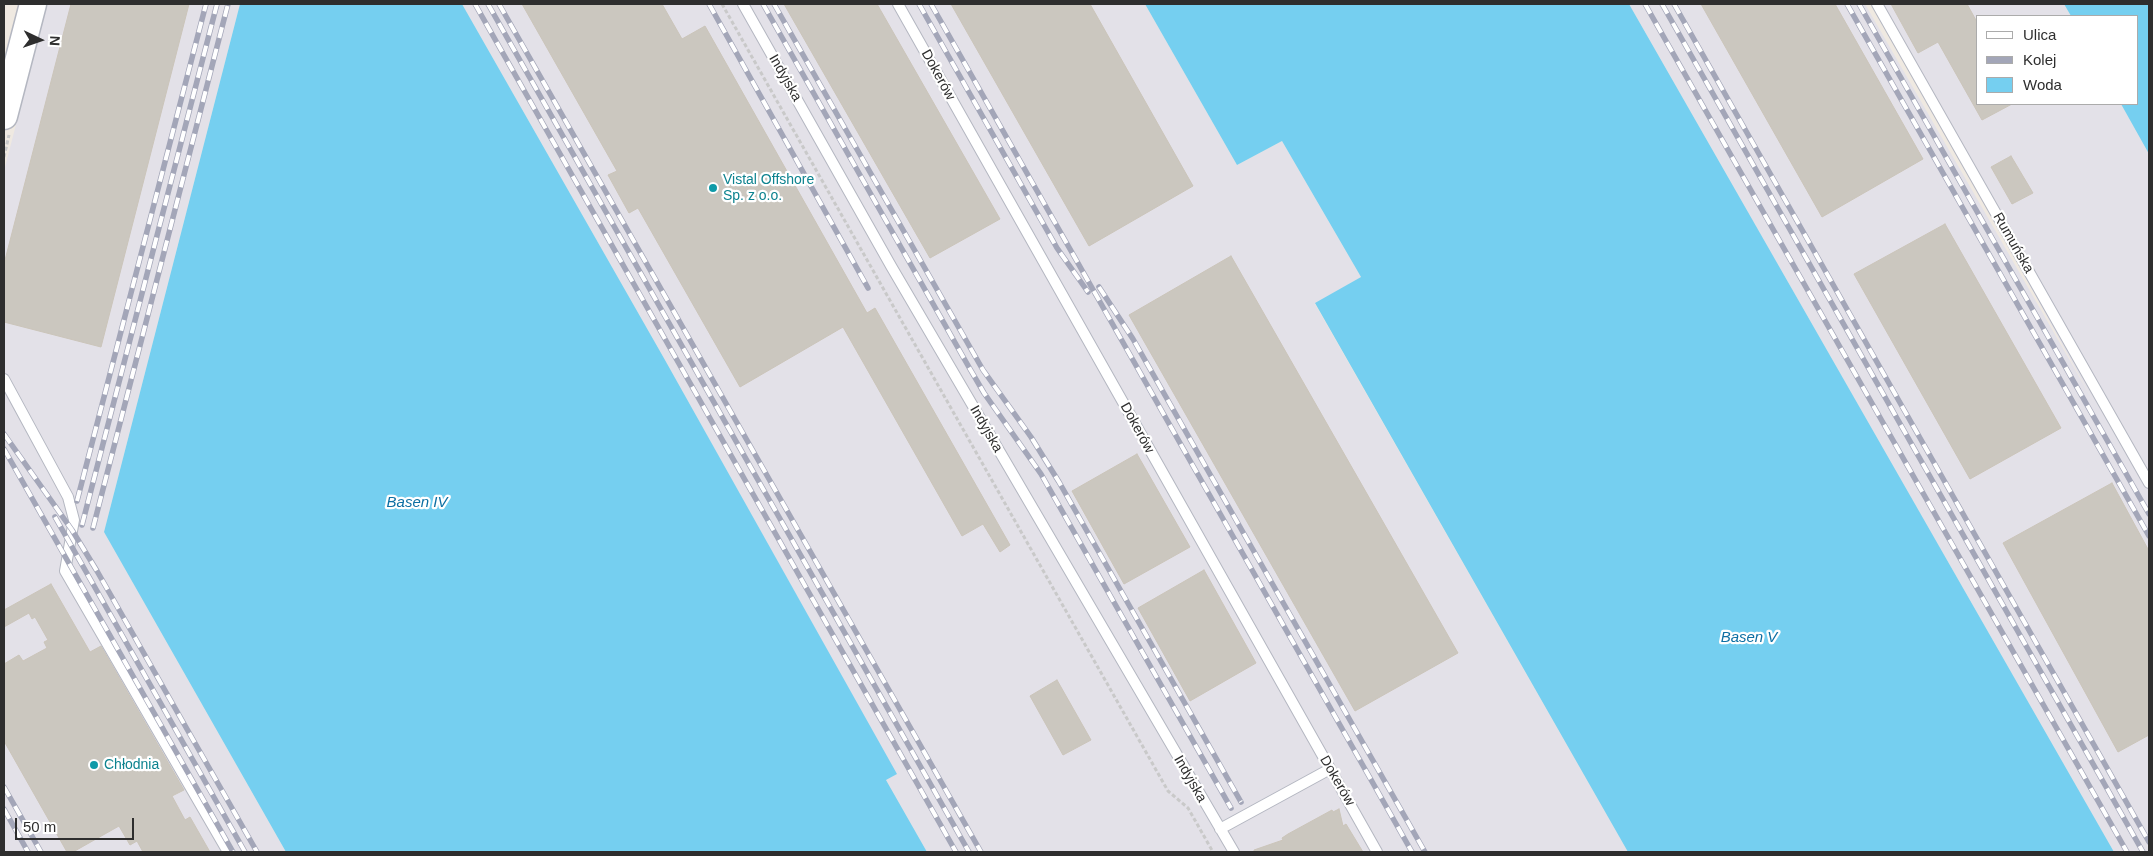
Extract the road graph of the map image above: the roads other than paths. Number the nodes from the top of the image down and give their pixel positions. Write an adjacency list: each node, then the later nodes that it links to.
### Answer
1 (33, 4): 5 (street)
2 (743, 4): 9 (lane, Indyjska)
3 (898, 4): 8 (lane, Dokerów)
4 (1877, 4): 7 (lane, Rumuńska)
5 (4, 116)
6 (4, 379): 10 (lane)
7 (2149, 483)
8 (1330, 768): 9 (lane); 12 (lane, Dokerów)
9 (1220, 829): 11 (lane, Indyjska)
10 (228, 852)
11 (1234, 852)
12 (1377, 852)

